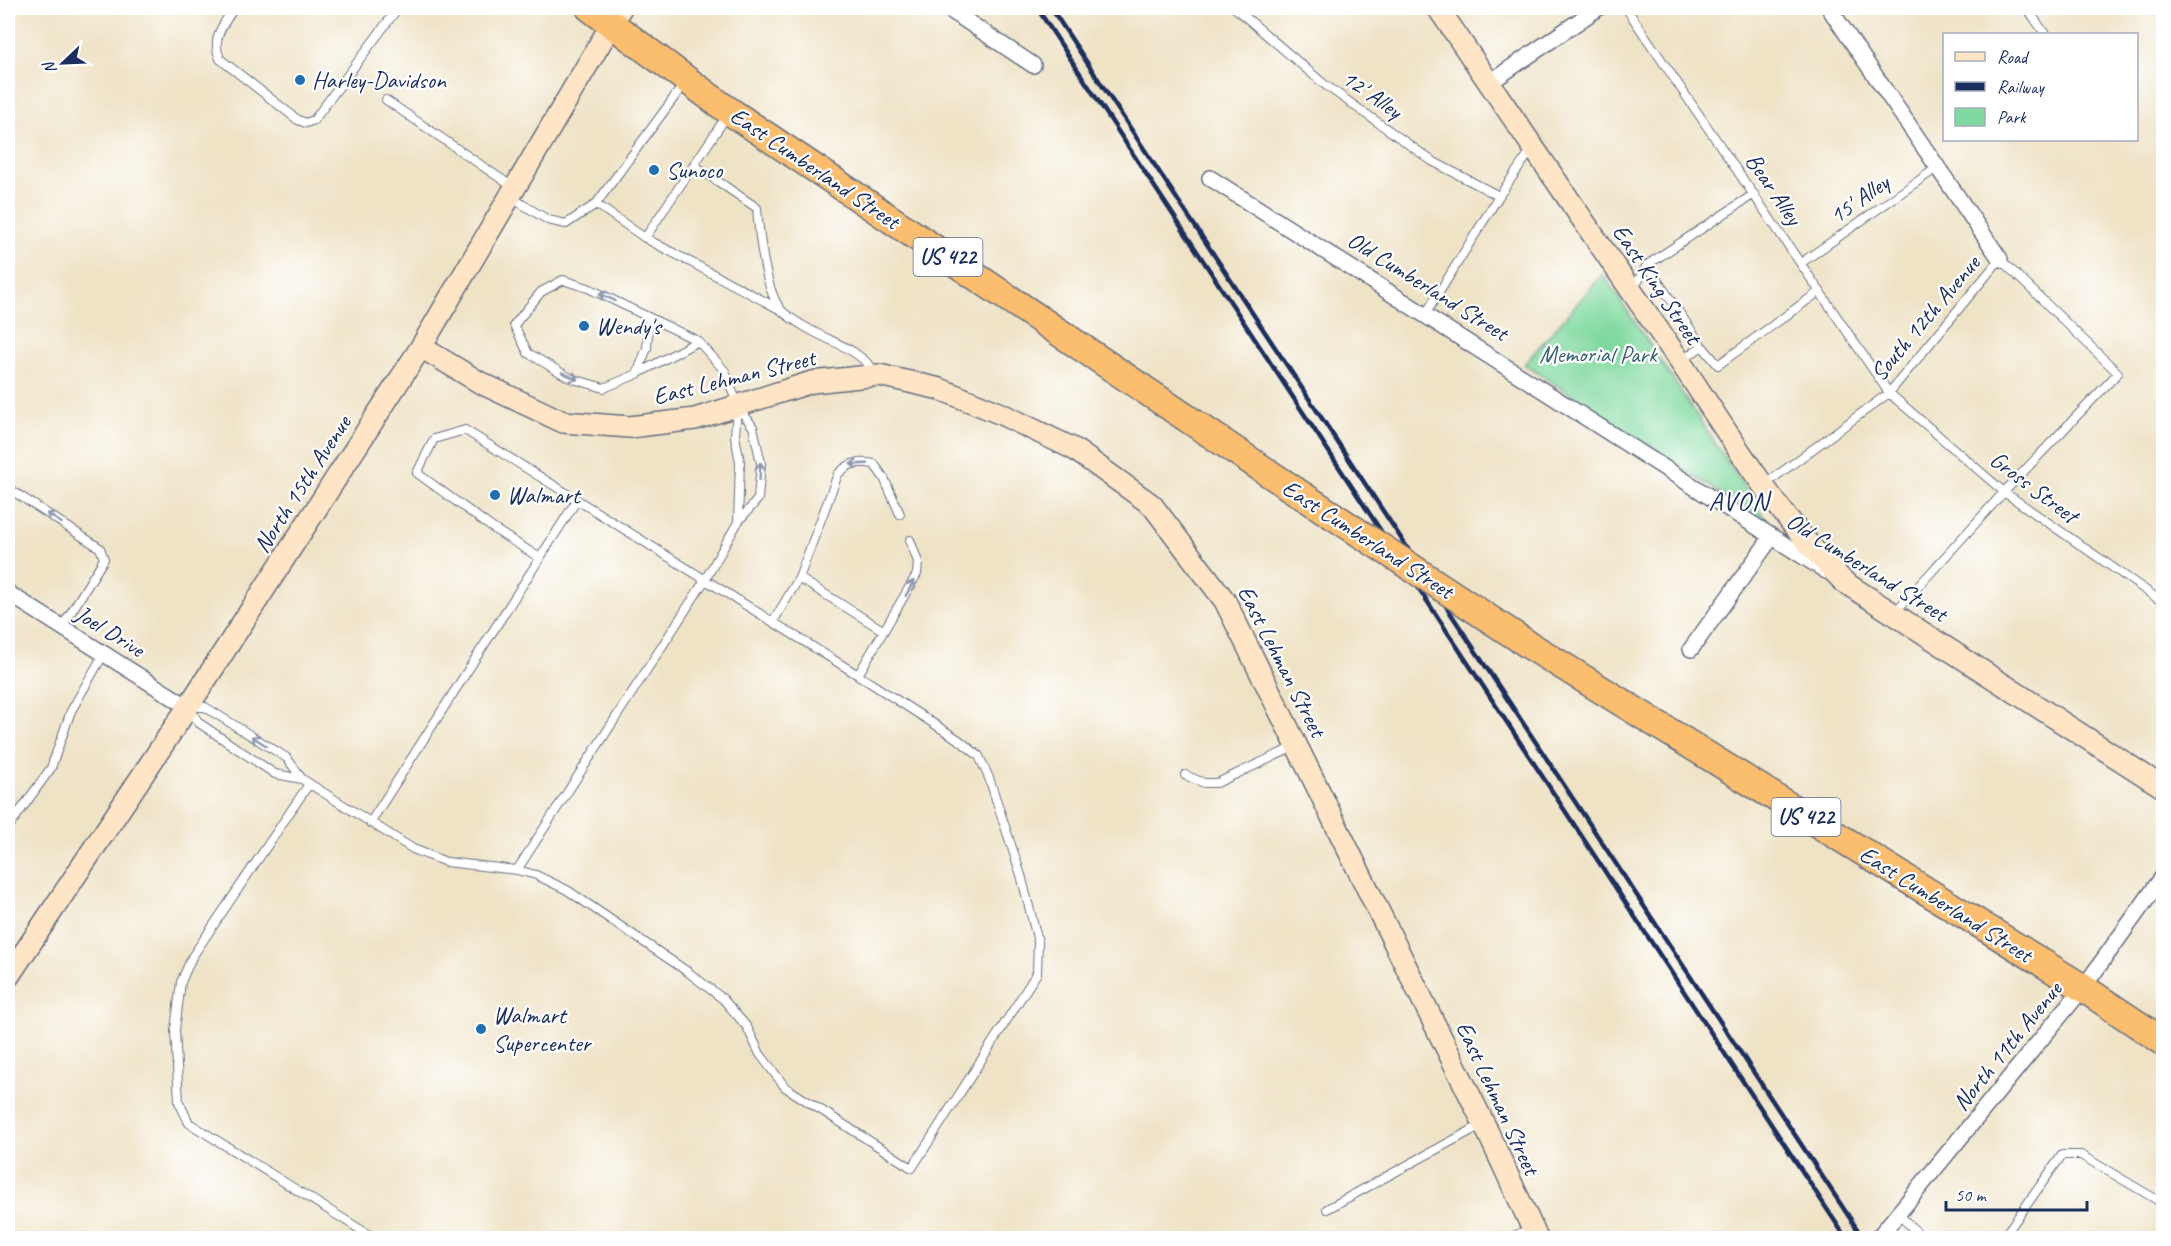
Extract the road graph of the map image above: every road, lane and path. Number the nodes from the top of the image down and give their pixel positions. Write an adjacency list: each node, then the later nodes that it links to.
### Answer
1 (234, 8): 2 (lane)
2 (398, 8)
3 (947, 8): 12 (street)
4 (1235, 8): 23 (lane, 12' Alley)
5 (1438, 8): 14 (main road, East King Street)
6 (1598, 8): 14 (street)
7 (1626, 8): 22 (lane, Bear Alley)
8 (1828, 8): 19 (street)
9 (2027, 8): 11 (lane)
10 (608, 13): 13 (highway, East Cumberland Street / US 422); 21 (main road, North 15th Avenue)
11 (2044, 33)
12 (1033, 65)
13 (687, 79): 16 (highway, East Cumberland Street / US 422); 24 (lane)
14 (1489, 83): 17 (main road, East King Street)
15 (386, 100): 21 (lane)
16 (730, 111): 18 (lane); 73 (highway, East Cumberland Street / US 422, bridge)
17 (1533, 147): 23 (lane); 30 (main road, East King Street)
18 (694, 165): 25 (lane); 31 (lane)
19 (1939, 167): 26 (street); 27 (lane, 15' Alley)
20 (1210, 178): 32 (street, Old Cumberland Street)
21 (512, 192): 24 (lane); 36 (main road, North 15th Avenue)
22 (1754, 194): 27 (lane, Bear Alley); 28 (lane)
23 (1499, 196): 32 (lane)
24 (596, 204): 25 (lane)
25 (645, 238): 31 (lane)
26 (2000, 259): 40 (lane, South 12th Avenue); 44 (lane)
27 (1801, 262): 29 (lane, Bear Alley)
28 (1647, 265): 30 (lane); 35 (lane)
29 (1820, 291): 35 (lane); 40 (lane, Bear Alley)
30 (1632, 292): 37 (main road, East King Street)
31 (781, 310): 39 (lane)
32 (1425, 315): 48 (street, Old Cumberland Street)
33 (650, 318): 34 (lane); 38 (lane); 38 (lane, one-way to 38)
34 (698, 341): 38 (lane); 41 (lane)
35 (1702, 346): 37 (lane)
36 (421, 347): 41 (main road, East Lehman Street); 63 (main road, North 15th Avenue)
37 (1679, 362): 42 (main road, East King Street)
38 (638, 374)
39 (879, 375): 41 (main road, East Lehman Street); 64 (main road, East Lehman Street)
40 (1889, 393): 42 (lane, South 12th Avenue); 44 (lane, Gross Street)
41 (738, 406): 47 (lane); 47 (lane, one-way to 41)
42 (1762, 486): 53 (main road, East King Street)
43 (8, 488): 58 (lane, one-way to 43)
44 (2004, 492): 55 (lane, Gross Street); 56 (lane)
45 (577, 500): 50 (lane); 50 (lane); 52 (lane)
46 (900, 514): 51 (lane, one-way to 51)
47 (738, 522): 52 (lane)
48 (1771, 538): 53 (street, Old Cumberland Street); 60 (street)
49 (910, 540): 59 (lane, one-way to 49)
50 (540, 558): 68 (lane)
51 (799, 578): 57 (lane); 59 (lane)
52 (705, 580): 57 (lane); 70 (lane)
53 (1845, 582): 56 (main road, Old Cumberland Street)
54 (8, 593): 58 (street, Joel Drive)
55 (2163, 603)
56 (1895, 612): 67 (main road, Old Cumberland Street)
57 (773, 622): 62 (lane)
58 (62, 627): 61 (street, Joel Drive)
59 (884, 631): 62 (lane)
60 (1691, 649)
61 (103, 655): 63 (street, Joel Drive); 69 (lane)
62 (858, 675): 70 (lane)
63 (188, 706): 66 (lane, one-way to 63); 66 (lane); 72 (main road, North 15th Avenue)
64 (1297, 746): 65 (lane); 75 (main road, East Lehman Street)
65 (1185, 775)
66 (306, 781): 68 (lane); 80 (lane)
67 (2163, 788)
68 (370, 823): 70 (lane)
69 (8, 828)
70 (517, 870)
71 (2163, 875): 73 (street, North 11th Avenue)
72 (8, 977)
73 (2083, 988): 74 (highway, East Cumberland Street / US 422); 78 (street, North 11th Avenue)
74 (2163, 1042)
75 (1484, 1124): 77 (lane); 79 (main road, East Lehman Street)
76 (2163, 1204): 84 (lane)
77 (1327, 1209)
78 (1899, 1215): 82 (street, North 11th Avenue); 83 (lane)
79 (1534, 1233): 81 (lane)
80 (374, 1239)
81 (1510, 1239)
82 (1878, 1239)
83 (1923, 1239)
84 (2002, 1239)

